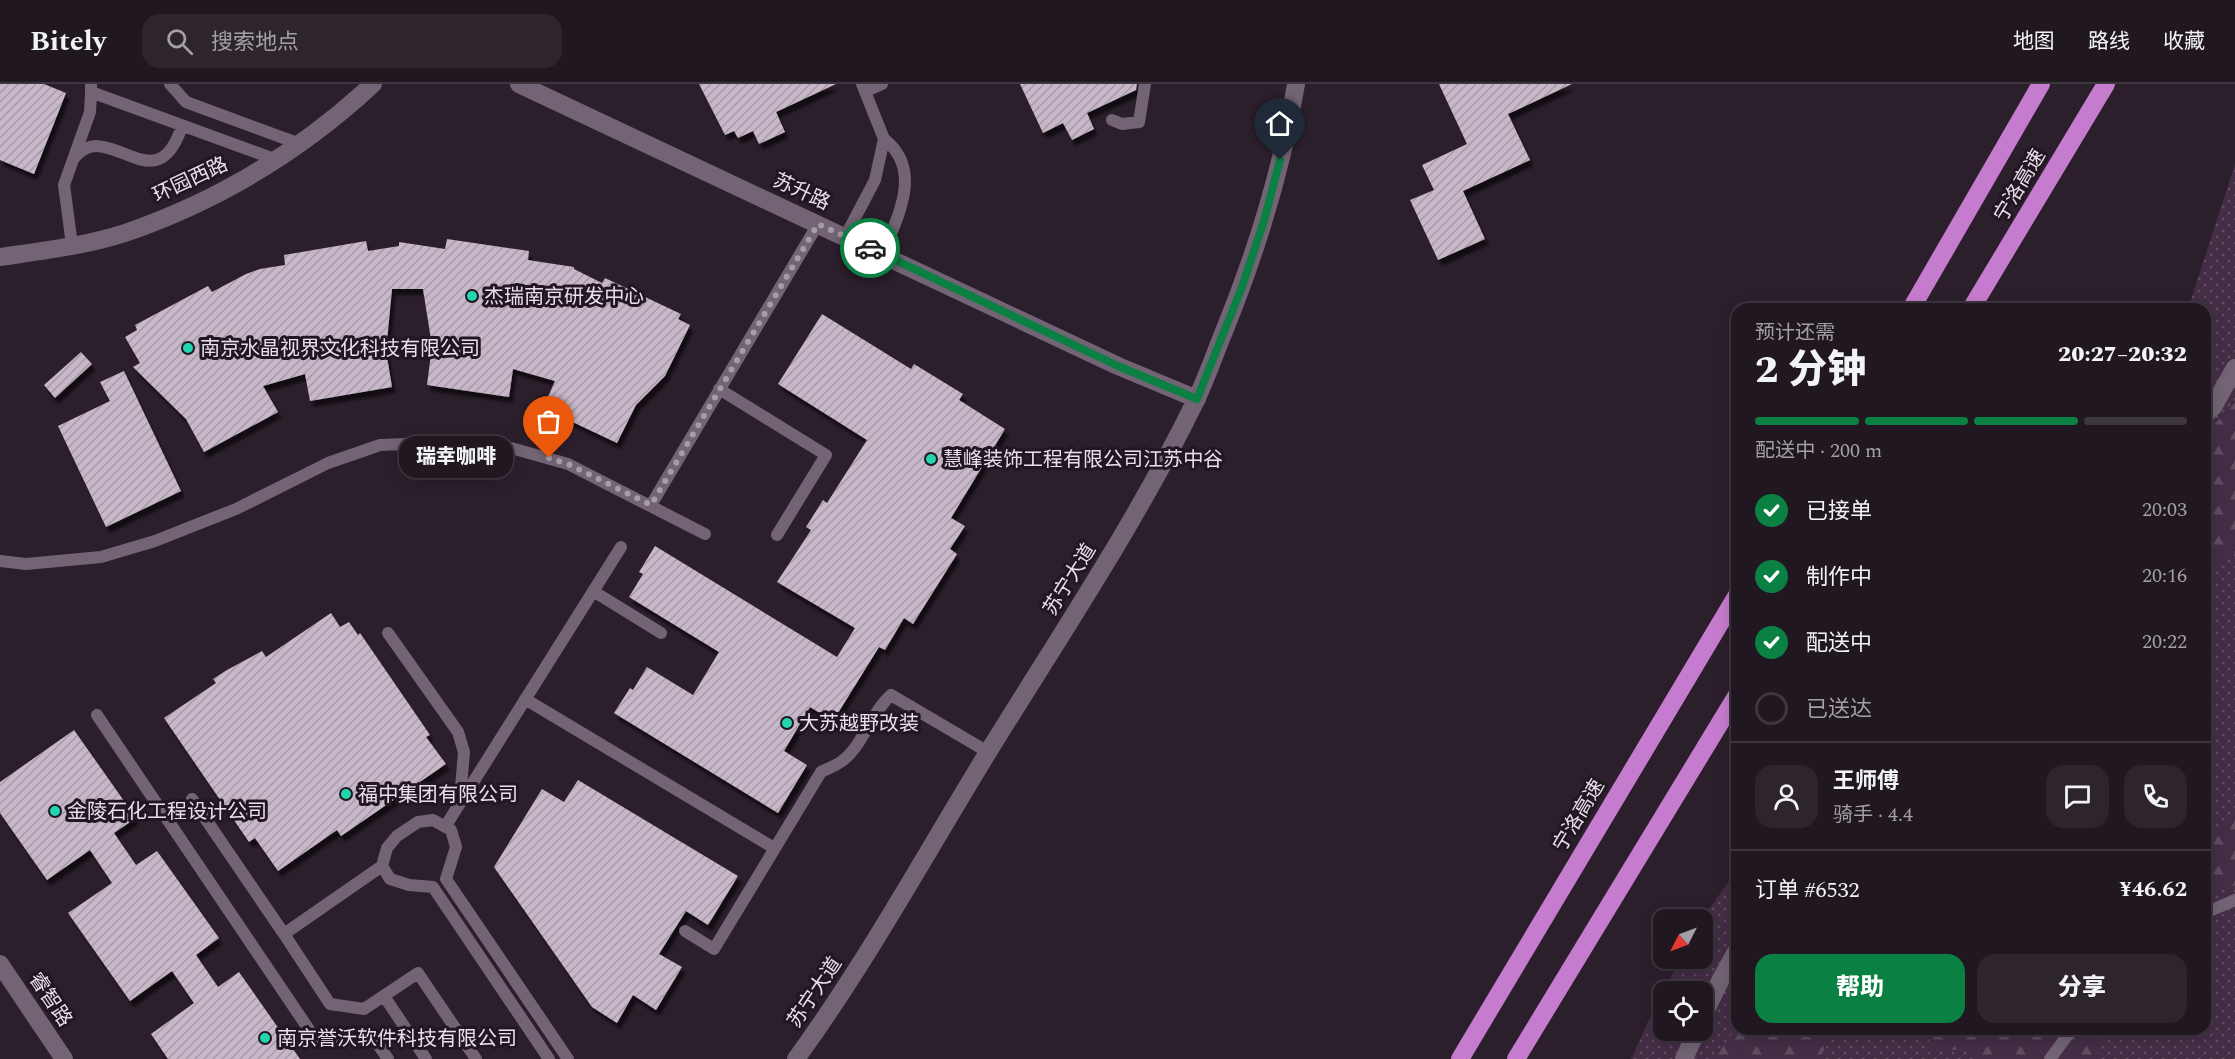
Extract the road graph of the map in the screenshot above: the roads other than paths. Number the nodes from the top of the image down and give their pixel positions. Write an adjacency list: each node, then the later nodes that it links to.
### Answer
1 (170, 84): 14 (lane)
2 (373, 84): 14 (street, 环园西路)
3 (519, 84): 17 (street, 苏升路)
4 (882, 84): 10 (lane)
5 (1145, 84): 11 (lane)
6 (1296, 84): 26 (street, 苏宁大道)
7 (2041, 84): 22 (highway, 宁洛高速)
8 (2106, 85): 23 (highway, 宁洛高速)
9 (91, 88): 12 (lane); 15 (lane)
10 (864, 88): 13 (lane)
11 (1112, 120)
12 (182, 126): 15 (lane); 16 (lane)
13 (884, 139): 18 (lane); 20 (lane)
14 (300, 144): 16 (street, 环园西路)
15 (74, 158): 19 (lane)
16 (277, 160): 19 (street, 环园西路)
17 (818, 224): 18 (street, 苏升路); 25 (lane)
18 (845, 237): 20 (street, 苏升路)
19 (72, 245): 21 (street, 环园西路)
20 (883, 254): 26 (street, 苏升路)
21 (0, 257)
22 (1914, 303)
23 (1975, 303)
24 (2235, 368): 27 (street)
25 (719, 389): 28 (lane); 30 (lane)
26 (1197, 399): 40 (street, 苏宁大道)
27 (2211, 409)
28 (651, 505): 29 (lane); 32 (lane)
29 (705, 534)
30 (777, 535)
31 (621, 547): 33 (lane)
32 (0, 561)
33 (593, 591): 36 (lane); 37 (lane)
34 (1731, 605): 63 (highway, 宁洛高速)
35 (387, 633): 42 (lane)
36 (661, 633)
37 (525, 699): 42 (lane); 44 (lane)
38 (1731, 705): 64 (highway)
39 (97, 714): 57 (lane)
40 (988, 752): 44 (lane); 62 (street, 苏宁大道)
41 (192, 799): 49 (lane)
42 (460, 803): 43 (lane)
43 (445, 827): 45 (lane); 61 (lane)
44 (774, 848): 48 (lane)
45 (382, 866): 49 (lane); 60 (lane)
46 (2235, 900): 47 (lane)
47 (2211, 910)
48 (685, 931)
49 (284, 934): 53 (lane)
50 (1731, 960): 52 (street)
51 (0, 964): 56 (street, 睿智路)
52 (1713, 995)
53 (384, 996): 58 (lane); 59 (lane)
54 (2068, 1035): 66 (lane)
55 (1692, 1041): 65 (street)
56 (64, 1059)
57 (388, 1059)
58 (426, 1059)
59 (476, 1059)
60 (549, 1059)
61 (568, 1059)
62 (796, 1059)
63 (1460, 1059)
64 (1516, 1059)
65 (1684, 1059)
66 (2050, 1059)

